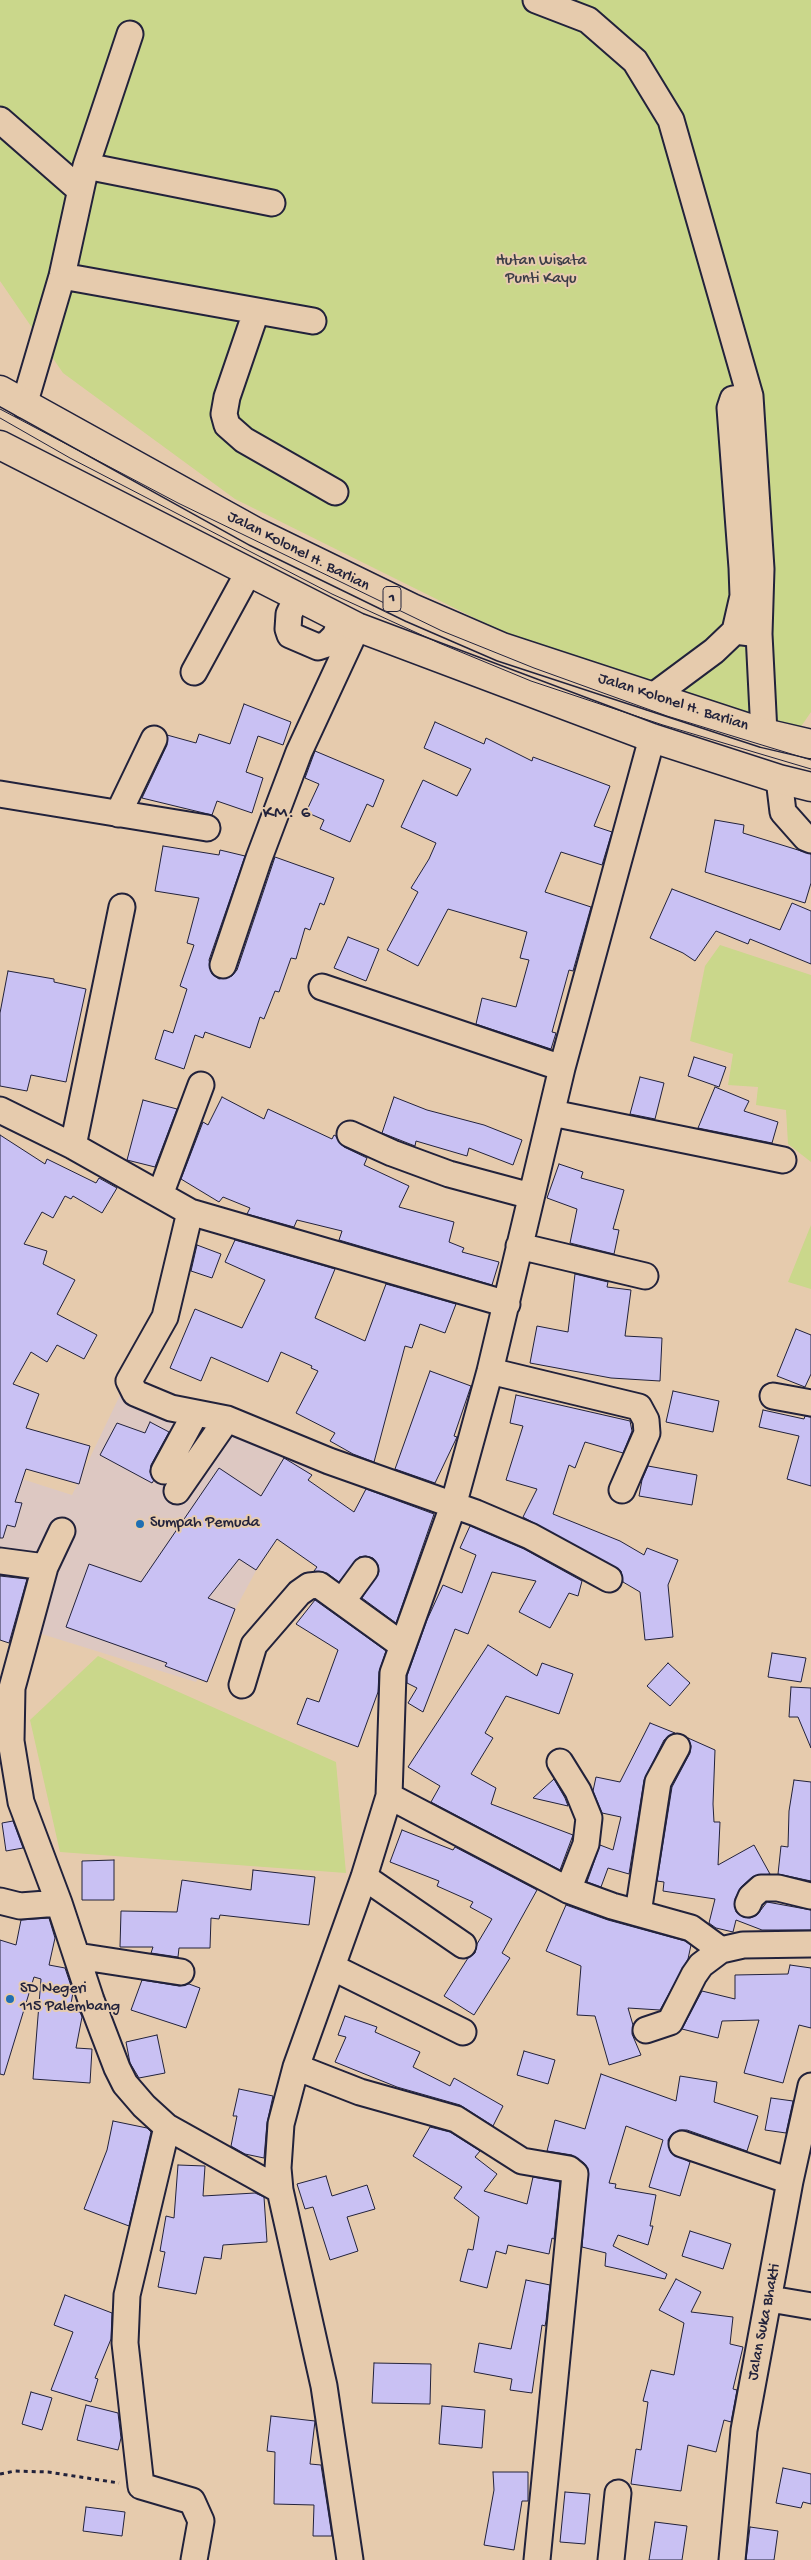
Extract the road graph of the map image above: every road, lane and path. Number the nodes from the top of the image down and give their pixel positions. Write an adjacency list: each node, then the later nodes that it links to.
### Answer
1 (536, 0): 17 (street)
2 (130, 34): 4 (street)
3 (0, 120): 4 (street)
4 (83, 178): 5 (street); 6 (street)
5 (272, 203)
6 (62, 276): 7 (street); 10 (street)
7 (256, 312): 8 (street); 12 (street)
8 (313, 321)
9 (0, 390): 10 (highway, Jalan Kolonel H. Barlian / 1)
10 (24, 405): 15 (highway, Jalan Kolonel H. Barlian / 1)
11 (0, 445): 13 (highway, 1)
12 (335, 492)
13 (248, 573): 14 (highway, 1); 19 (street)
14 (297, 597): 16 (highway, 1); 16 (street)
15 (412, 608): 18 (highway); 20 (highway, Jalan Kolonel H. Barlian / 1)
16 (349, 624): 18 (highway, 1); 32 (street)
17 (747, 632): 20 (street); 21 (street)
18 (397, 642): 22 (highway, 1)
19 (194, 672)
20 (652, 697): 21 (highway, Jalan Kolonel H. Barlian / 1)
21 (764, 733): 24 (highway, Jalan Kolonel H. Barlian / 1)
22 (652, 738): 25 (highway, 1); 34 (street)
23 (154, 739): 28 (street)
24 (811, 744)
25 (780, 780): 26 (highway, 1); 30 (street)
26 (811, 787)
27 (0, 794): 28 (street)
28 (118, 814): 29 (street)
29 (207, 828)
30 (811, 840)
31 (122, 907): 39 (street)
32 (222, 965)
33 (322, 987): 34 (street)
34 (562, 1068): 37 (street)
35 (201, 1085): 41 (street)
36 (0, 1110): 39 (street)
37 (552, 1113): 40 (street); 42 (street)
38 (350, 1134): 42 (street)
39 (73, 1146): 41 (street)
40 (783, 1160)
41 (160, 1195): 43 (street)
42 (531, 1196): 44 (street)
43 (190, 1212): 46 (street); 50 (street)
44 (519, 1246): 45 (street); 46 (street)
45 (644, 1276)
46 (507, 1304): 47 (street)
47 (490, 1371): 52 (street); 53 (street)
48 (773, 1396): 49 (street)
49 (811, 1403)
50 (195, 1414): 51 (street); 51 (street)
51 (227, 1419): 53 (street)
52 (622, 1490)
53 (453, 1506): 58 (street); 60 (street)
54 (62, 1531): 56 (street)
55 (0, 1561): 56 (street)
56 (45, 1567): 69 (street)
57 (365, 1570): 59 (street)
58 (609, 1580)
59 (343, 1600): 60 (street); 61 (street)
60 (402, 1645): 64 (street)
61 (242, 1685)
62 (677, 1747): 71 (street)
63 (560, 1762): 66 (street)
64 (389, 1796): 65 (street); 66 (street)
65 (364, 1877): 73 (street); 76 (street)
66 (568, 1890): 71 (street)
67 (811, 1896): 70 (street)
68 (0, 1901): 69 (street)
69 (59, 1903): 75 (street)
70 (748, 1904)
71 (638, 1913): 74 (street)
72 (811, 1944): 74 (street)
73 (463, 1945)
74 (721, 1950): 78 (street)
75 (77, 1956): 77 (street); 82 (street)
76 (332, 1967): 79 (street); 80 (street)
77 (181, 1972)
78 (646, 2030)
79 (463, 2032)
80 (296, 2067): 85 (street); 93 (street)
81 (811, 2086): 84 (street, Jalan Suka Bhakti)
82 (168, 2127): 85 (street); 89 (street)
83 (682, 2144): 84 (street)
84 (790, 2181): 86 (street, Jalan Suka Bhakti)
85 (280, 2190): 92 (street)
86 (770, 2299): 87 (street); 95 (street, Jalan Suka Bhakti)
87 (811, 2306)
88 (0, 2474): 89 (path)
89 (142, 2486): 91 (street)
90 (618, 2493): 94 (street)
91 (194, 2560)
92 (353, 2560)
93 (537, 2560)
94 (611, 2560)
95 (732, 2560)

